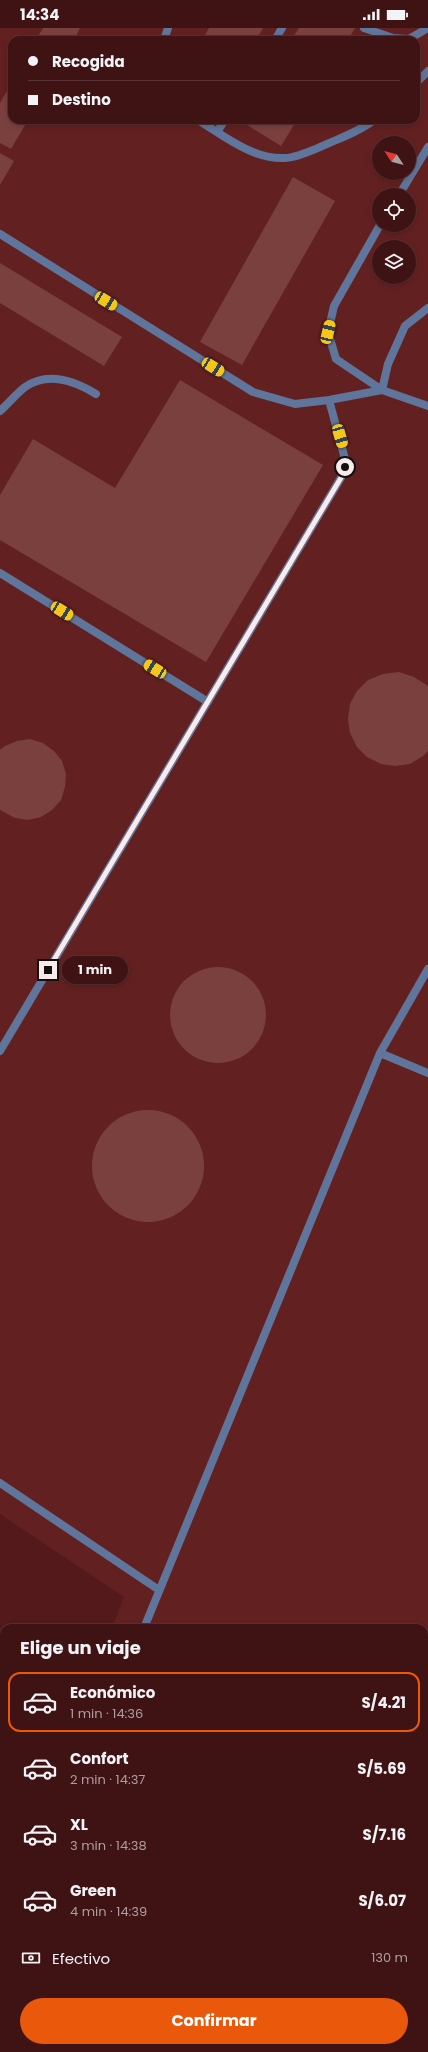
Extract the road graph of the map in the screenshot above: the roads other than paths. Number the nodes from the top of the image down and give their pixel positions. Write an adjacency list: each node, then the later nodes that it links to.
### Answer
1 (364, 28): 3 (lane)
2 (428, 28): 4 (lane)
3 (387, 36)
4 (414, 36)
5 (428, 71): 6 (lane)
6 (420, 79)
7 (204, 124): 10 (lane)
8 (222, 124): 10 (lane)
9 (369, 124): 10 (lane)
10 (217, 132)
11 (428, 147): 12 (lane)
12 (403, 188)
13 (376, 232): 16 (lane)
14 (0, 234): 18 (lane)
15 (428, 308): 16 (lane)
16 (382, 390): 18 (lane); 19 (lane)
17 (96, 394): 20 (lane)
18 (329, 400): 22 (lane)
19 (428, 406)
20 (0, 411)
21 (0, 573): 22 (lane)
22 (208, 702): 24 (lane)
23 (428, 969): 25 (lane)
24 (0, 1051)
25 (380, 1053): 26 (lane); 28 (lane)
26 (428, 1073)
27 (0, 1483): 28 (lane)
28 (159, 1590): 29 (lane)
29 (146, 1624)

